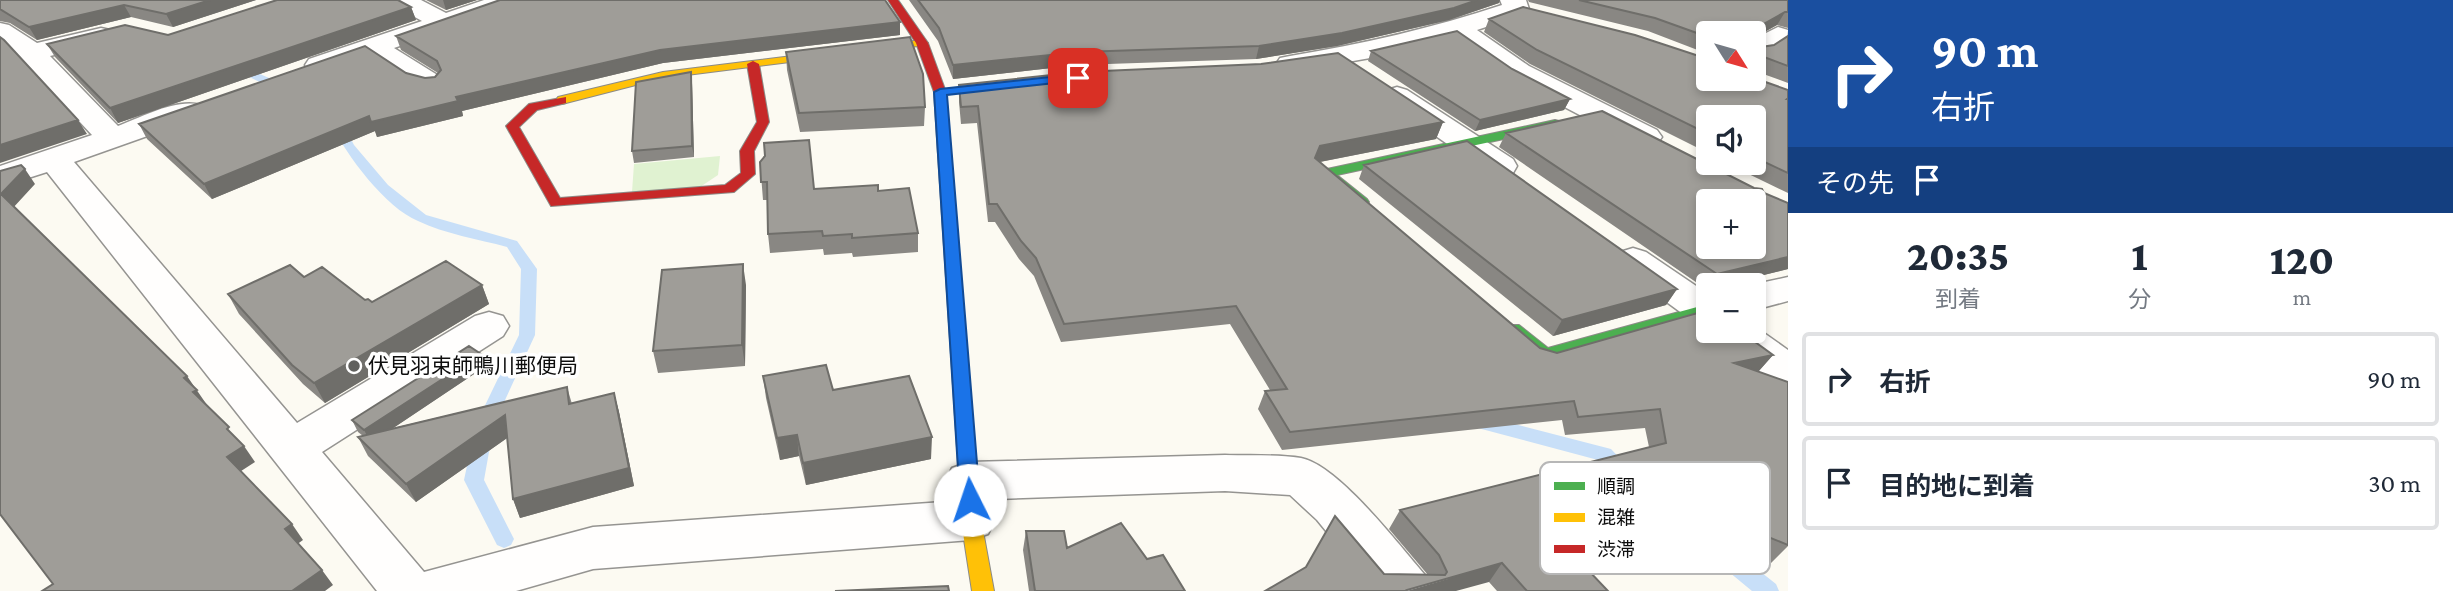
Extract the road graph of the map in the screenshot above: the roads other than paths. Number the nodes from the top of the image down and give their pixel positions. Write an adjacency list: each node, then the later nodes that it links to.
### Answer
1 (402, 0): 5 (street)
2 (509, 0): 5 (street)
3 (893, 0): 11 (street)
4 (1524, 8): 6 (street)
5 (443, 22): 12 (street)
6 (1458, 29): 14 (street); 20 (street)
7 (0, 31): 13 (street)
8 (120, 31): 13 (street)
9 (1778, 35): 10 (street)
10 (1766, 42)
11 (922, 43): 15 (street); 38 (street)
12 (372, 46): 17 (street); 18 (street)
13 (31, 53): 21 (street)
14 (1338, 57): 16 (street); 22 (street)
15 (753, 64): 15 (street)
16 (1268, 68)
17 (293, 75)
18 (429, 82)
19 (216, 102): 21 (street)
20 (1600, 113): 22 (street); 23 (street)
21 (112, 138): 24 (street)
22 (1469, 144): 26 (street); 27 (street)
23 (1670, 149)
24 (54, 158): 25 (street); 37 (street)
25 (0, 177)
26 (1525, 184)
27 (1379, 216)
28 (1603, 239): 31 (street)
29 (1788, 289): 30 (street)
30 (1766, 295)
31 (1696, 304)
32 (1696, 320): 33 (street)
33 (1503, 321)
34 (488, 326): 37 (street)
35 (1750, 343): 36 (street)
36 (1788, 371)
37 (291, 449): 39 (street)
38 (970, 500): 40 (street); 41 (street); 42 (street)
39 (408, 591)
40 (435, 591)
41 (983, 591)
42 (1407, 591)

